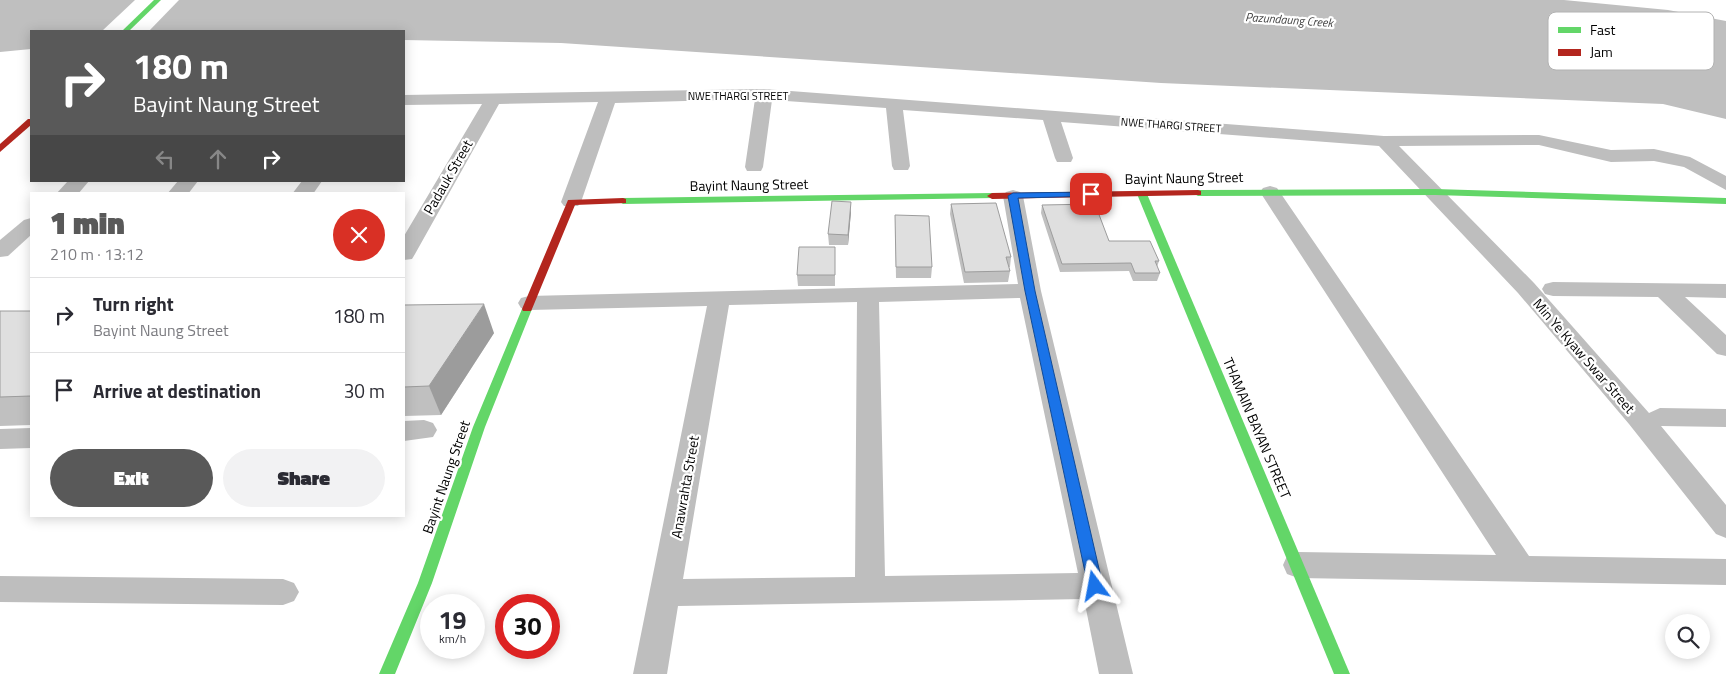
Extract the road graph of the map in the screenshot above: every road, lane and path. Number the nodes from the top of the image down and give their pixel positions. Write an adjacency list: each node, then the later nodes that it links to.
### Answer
1 (158, 0): 2 (street)
2 (126, 30)
3 (764, 94): 4 (street, NWE THARGI STREET); 7 (street, NWE THARGI STREET); 14 (street)
4 (605, 98): 6 (street, NWE THARGI STREET); 26 (street)
5 (405, 100): 6 (street, NWE THARGI STREET)
6 (493, 100): 30 (street, Padauk Street)
7 (894, 104): 8 (street, NWE THARGI STREET); 13 (street)
8 (1050, 116): 10 (street, NWE THARGI STREET); 12 (street)
9 (30, 122): 11 (street)
10 (1384, 141): 18 (street, NWE THARGI STREET); 23 (street, Min Ye Kyaw Swar Street)
11 (0, 150)
12 (1064, 158)
13 (901, 166)
14 (754, 167)
15 (79, 182): 19 (street)
16 (189, 182): 20 (street)
17 (312, 182): 21 (street)
18 (1726, 184)
19 (68, 192)
20 (179, 192)
21 (304, 192)
22 (1270, 192): 23 (street, Bayint Naung Street); 24 (street, Bayint Naung Street); 45 (street)
23 (1434, 192): 27 (street, Bayint Naung Street); 43 (street, Min Ye Kyaw Swar Street)
24 (1142, 194): 25 (street, Bayint Naung Street); 44 (street, THAMAIN BAYAN STREET)
25 (1013, 196): 26 (street, Bayint Naung Street); 33 (street)
26 (571, 202): 37 (street, Bayint Naung Street)
27 (1726, 202)
28 (30, 225): 29 (street)
29 (0, 251)
30 (405, 252)
31 (1553, 289): 32 (street)
32 (1664, 290): 34 (street); 38 (street)
33 (1030, 291): 35 (street); 47 (street)
34 (1726, 291)
35 (868, 296): 36 (street); 49 (street)
36 (719, 300): 37 (street); 51 (street, Anawrahta Street)
37 (529, 303): 52 (street, Bayint Naung Street)
38 (1726, 348)
39 (1660, 417): 40 (street)
40 (1726, 418)
41 (30, 438): 42 (street)
42 (0, 439)
43 (1726, 526)
44 (1298, 565): 45 (street); 55 (street, THAMAIN BAYAN STREET)
45 (1521, 569): 46 (street)
46 (1726, 572)
47 (1095, 586): 49 (street); 54 (street)
48 (0, 589): 50 (street)
49 (870, 590): 51 (street)
50 (282, 592)
51 (665, 593): 53 (street, Anawrahta Street)
52 (387, 674)
53 (650, 674)
54 (1116, 674)
55 (1342, 674)

